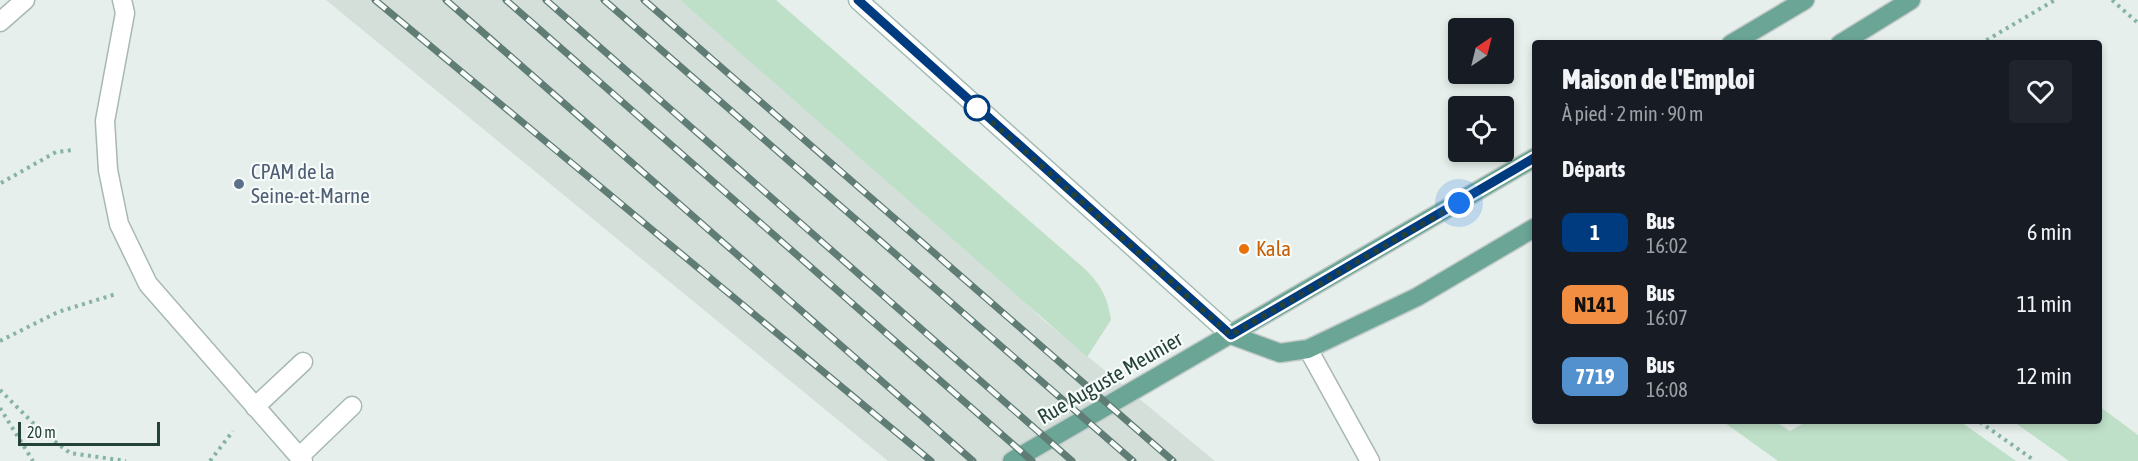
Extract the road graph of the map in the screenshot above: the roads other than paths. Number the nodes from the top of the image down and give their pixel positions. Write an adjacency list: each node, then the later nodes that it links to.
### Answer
1 (25, 0): 6 (street)
2 (122, 0): 15 (street)
3 (858, 0): 11 (street)
4 (1805, 0): 7 (main road)
5 (1911, 0): 8 (main road)
6 (0, 22)
7 (1738, 40)
8 (1846, 40)
9 (1532, 159): 11 (main road, Rue Auguste Meunier)
10 (1532, 229): 12 (main road)
11 (1231, 335): 12 (main road); 17 (main road, Rue Auguste Meunier)
12 (1308, 350): 18 (street)
13 (303, 362): 15 (street)
14 (352, 406): 16 (street)
15 (255, 407): 16 (street)
16 (301, 459)
17 (1012, 461)
18 (1370, 461)

